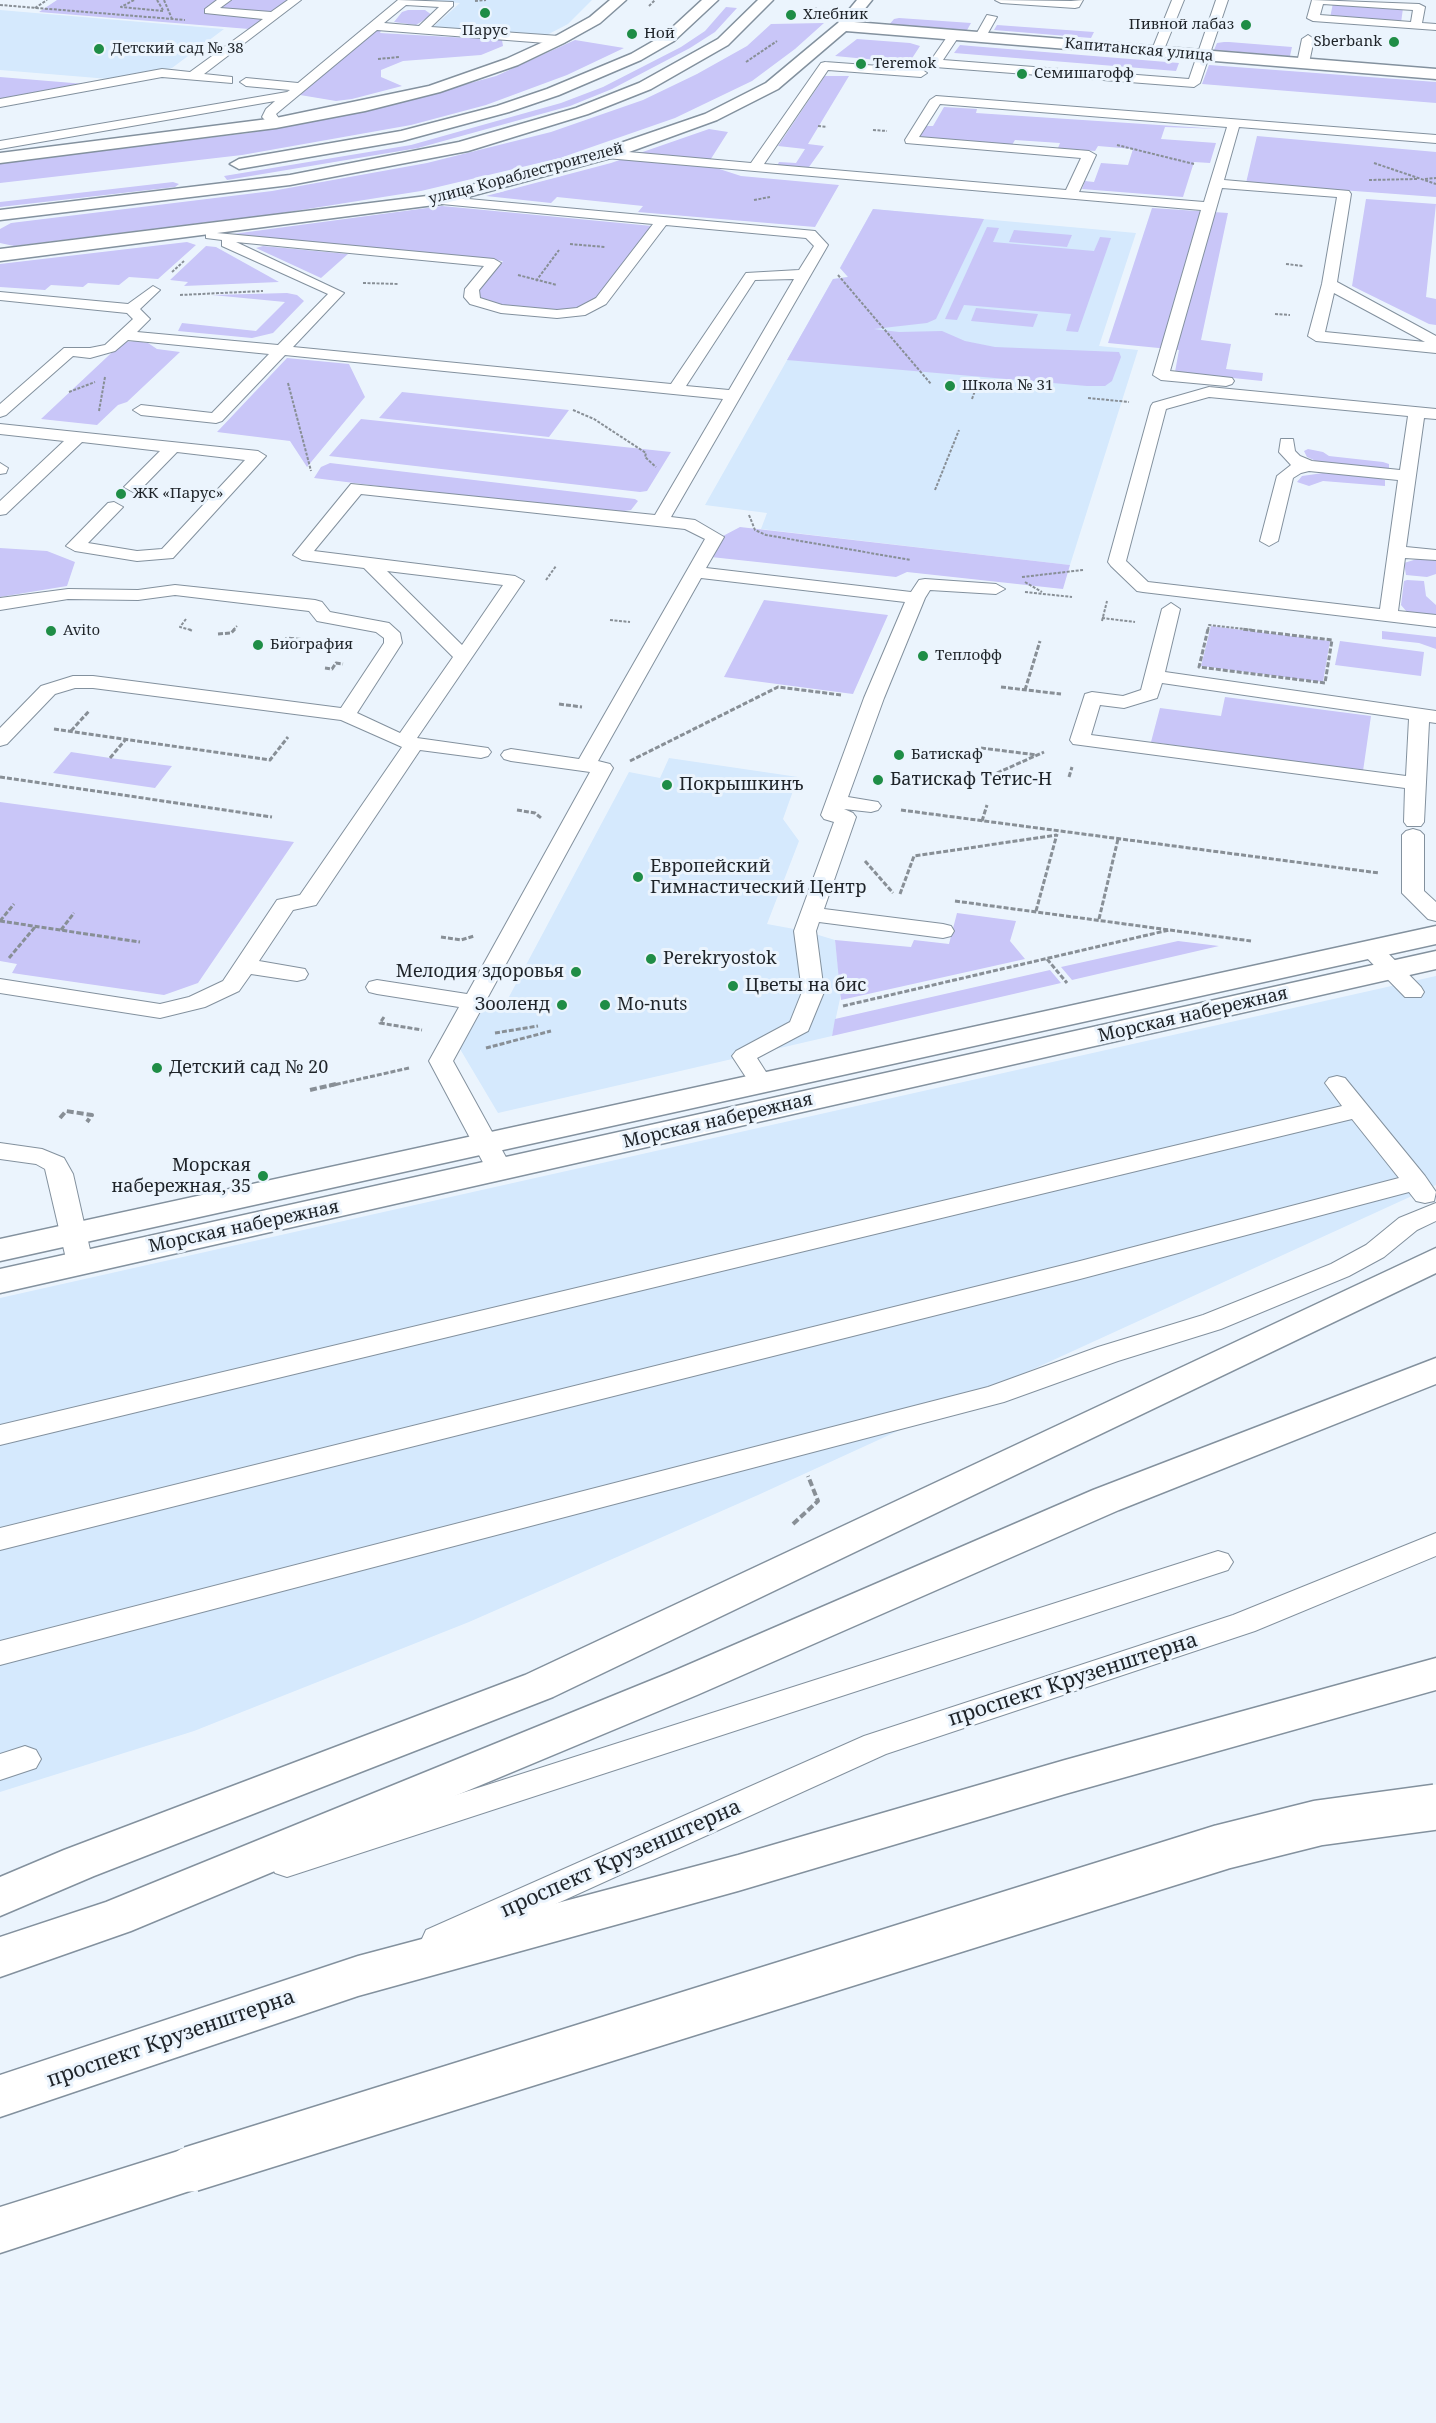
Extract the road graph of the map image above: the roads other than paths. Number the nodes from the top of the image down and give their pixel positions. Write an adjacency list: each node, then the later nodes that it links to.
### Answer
1 (225, 0): 13 (lane)
2 (295, 0): 13 (lane)
3 (619, 0): 23 (main road)
4 (711, 0): 43 (main road)
5 (766, 0): 46 (main road)
6 (865, 0): 17 (main road, улица Кораблестроителей)
7 (1077, 0): 12 (lane)
8 (1178, 0): 24 (lane)
9 (1222, 0): 25 (lane)
10 (1319, 0): 16 (lane); 19 (lane)
11 (404, 1): 15 (lane); 20 (lane)
12 (1000, 2)
13 (273, 16): 29 (lane)
14 (991, 17): 22 (lane)
15 (374, 26): 20 (lane); 32 (lane)
16 (1416, 26): 18 (lane); 19 (lane)
17 (843, 27): 21 (main road, Капитанская улица); 40 (main road, улица Кораблестроителей)
18 (1436, 27)
19 (1311, 28): 26 (lane)
20 (421, 30): 23 (lane)
21 (952, 36): 22 (main road, Капитанская улица); 33 (lane)
22 (980, 38): 24 (main road, Капитанская улица)
23 (559, 40): 36 (main road)
24 (1157, 52): 25 (main road, Капитанская улица)
25 (1205, 56): 26 (main road, Капитанская улица); 33 (lane)
26 (1303, 63): 28 (main road, Капитанская улица)
27 (921, 73): 42 (lane)
28 (1436, 74)
29 (193, 76): 30 (lane); 34 (lane)
30 (228, 80)
31 (246, 82): 32 (lane)
32 (296, 91): 36 (lane); 39 (lane)
33 (1189, 95): 35 (lane)
34 (0, 103)
35 (1179, 119): 37 (lane); 47 (lane)
36 (276, 123): 41 (main road)
37 (1234, 124): 38 (lane); 45 (lane)
38 (1436, 140)
39 (0, 145)
40 (606, 154): 42 (lane); 48 (main road, улица Кораблестроителей)
41 (0, 158)
42 (755, 167): 47 (lane)
43 (218, 168)
44 (194, 171): 46 (main road)
45 (1216, 183): 49 (lane); 55 (lane)
46 (207, 191): 50 (main road)
47 (1071, 195): 49 (lane)
48 (436, 200): 51 (lane); 52 (main road, улица Кораблестроителей)
49 (1209, 207): 63 (lane)
50 (0, 215)
51 (663, 220): 52 (lane); 54 (lane)
52 (206, 233): 53 (main road, улица Кораблестроителей); 62 (lane)
53 (0, 255)
54 (805, 274): 64 (lane); 65 (lane)
55 (1329, 284): 60 (lane); 61 (lane)
56 (150, 293): 58 (lane)
57 (0, 296): 58 (lane)
58 (131, 309): 59 (lane)
59 (125, 335): 62 (lane); 68 (lane)
60 (1436, 342)
61 (1436, 348)
62 (282, 350): 64 (lane); 67 (lane)
63 (1238, 389): 66 (lane); 69 (lane); 90 (lane)
64 (675, 390): 65 (lane)
65 (732, 396): 80 (lane)
66 (1436, 400)
67 (141, 410)
68 (0, 412)
69 (1416, 414): 70 (lane); 76 (lane)
70 (1436, 414)
71 (0, 429): 72 (lane)
72 (86, 438): 74 (lane); 79 (lane)
73 (1287, 442): 75 (lane)
74 (173, 447): 77 (lane); 78 (lane)
75 (1309, 466): 76 (lane); 81 (lane)
76 (1407, 476): 82 (lane)
77 (133, 487)
78 (114, 507)
79 (0, 510)
80 (660, 521): 84 (lane); 85 (lane)
81 (1269, 542)
82 (1397, 552): 83 (lane); 90 (lane)
83 (1436, 555)
84 (369, 563): 92 (lane); 92 (lane)
85 (694, 572): 87 (lane); 100 (lane)
86 (996, 588): 87 (lane)
87 (916, 598): 102 (lane)
88 (0, 604): 94 (lane)
89 (1171, 609): 93 (lane)
90 (1388, 615): 91 (lane)
91 (1436, 621)
92 (462, 656): 97 (lane)
93 (1154, 676): 95 (lane); 101 (lane)
94 (346, 715): 96 (lane); 97 (lane)
95 (1427, 723): 101 (lane)
96 (0, 740)
97 (410, 742): 98 (lane); 109 (lane)
98 (481, 752)
99 (511, 755): 100 (lane)
100 (585, 766): 114 (lane)
101 (1416, 783): 105 (lane)
102 (836, 802): 103 (lane); 104 (lane)
103 (871, 806)
104 (811, 914): 106 (lane); 115 (lane)
105 (1436, 914)
106 (943, 931)
107 (1436, 935): 110 (main road, Морская набережная)
108 (1436, 960): 110 (main road, Морская набережная)
109 (244, 966): 111 (lane); 112 (lane)
110 (1392, 971): 115 (main road, Морская набережная); 119 (main road, Морская набережная)
111 (297, 974)
112 (0, 986)
113 (377, 987): 114 (lane)
114 (474, 1002): 119 (lane)
115 (760, 1083): 119 (main road, Морская набережная)
116 (1337, 1083): 117 (lane)
117 (1358, 1110): 120 (lane); 127 (lane)
118 (0, 1150): 122 (lane)
119 (493, 1156): 122 (main road, Морская набережная)
120 (1416, 1182): 121 (lane); 128 (lane)
121 (1436, 1210): 131 (lane)
122 (76, 1248): 123 (main road, Морская набережная); 125 (main road, Морская набережная)
123 (0, 1250)
124 (1436, 1259): 134 (main road)
125 (0, 1281)
126 (1436, 1370): 135 (main road)
127 (0, 1435)
128 (0, 1539)
129 (1436, 1544): 137 (lane, проспект Крузенштерна)
130 (1218, 1562): 135 (lane)
131 (0, 1653)
132 (1436, 1674): 137 (main road)
133 (1436, 1808): 139 (main road, bridge)
134 (0, 1897)
135 (116, 1918): 136 (main road)
136 (0, 1956)
137 (358, 1976): 138 (main road, проспект Крузенштерна)
138 (0, 2096)
139 (0, 2230)

